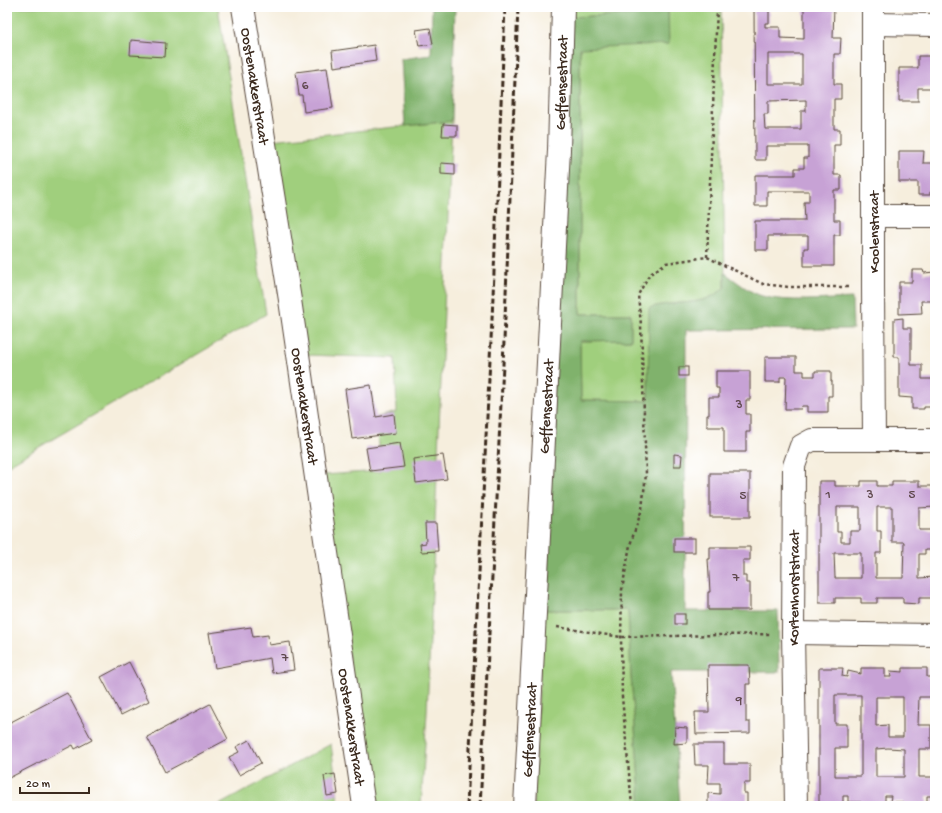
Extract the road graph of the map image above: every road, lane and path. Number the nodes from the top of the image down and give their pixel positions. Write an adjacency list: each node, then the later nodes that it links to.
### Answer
1 (243, 7): 16 (street, Oostenakkerstraat)
2 (563, 7): 12 (street, Geffensestraat)
3 (717, 7): 8 (path)
4 (873, 16): 5 (street, Koolenstraat); 6 (street, Koolenstraat)
5 (935, 25)
6 (873, 216): 7 (street); 9 (street, Koolenstraat)
7 (935, 216)
8 (707, 257): 9 (path); 15 (path)
9 (873, 287): 10 (street, Koolenstraat)
10 (874, 440): 11 (street, Kortenhorststraat); 13 (street, Kortenhorststraat)
11 (935, 440)
12 (534, 623): 15 (path); 17 (street, Geffensestraat)
13 (793, 633): 14 (street); 15 (path); 19 (street, Kortenhorststraat)
14 (935, 635)
15 (621, 637): 18 (path)
16 (364, 806)
17 (525, 806)
18 (632, 806)
19 (796, 806)

